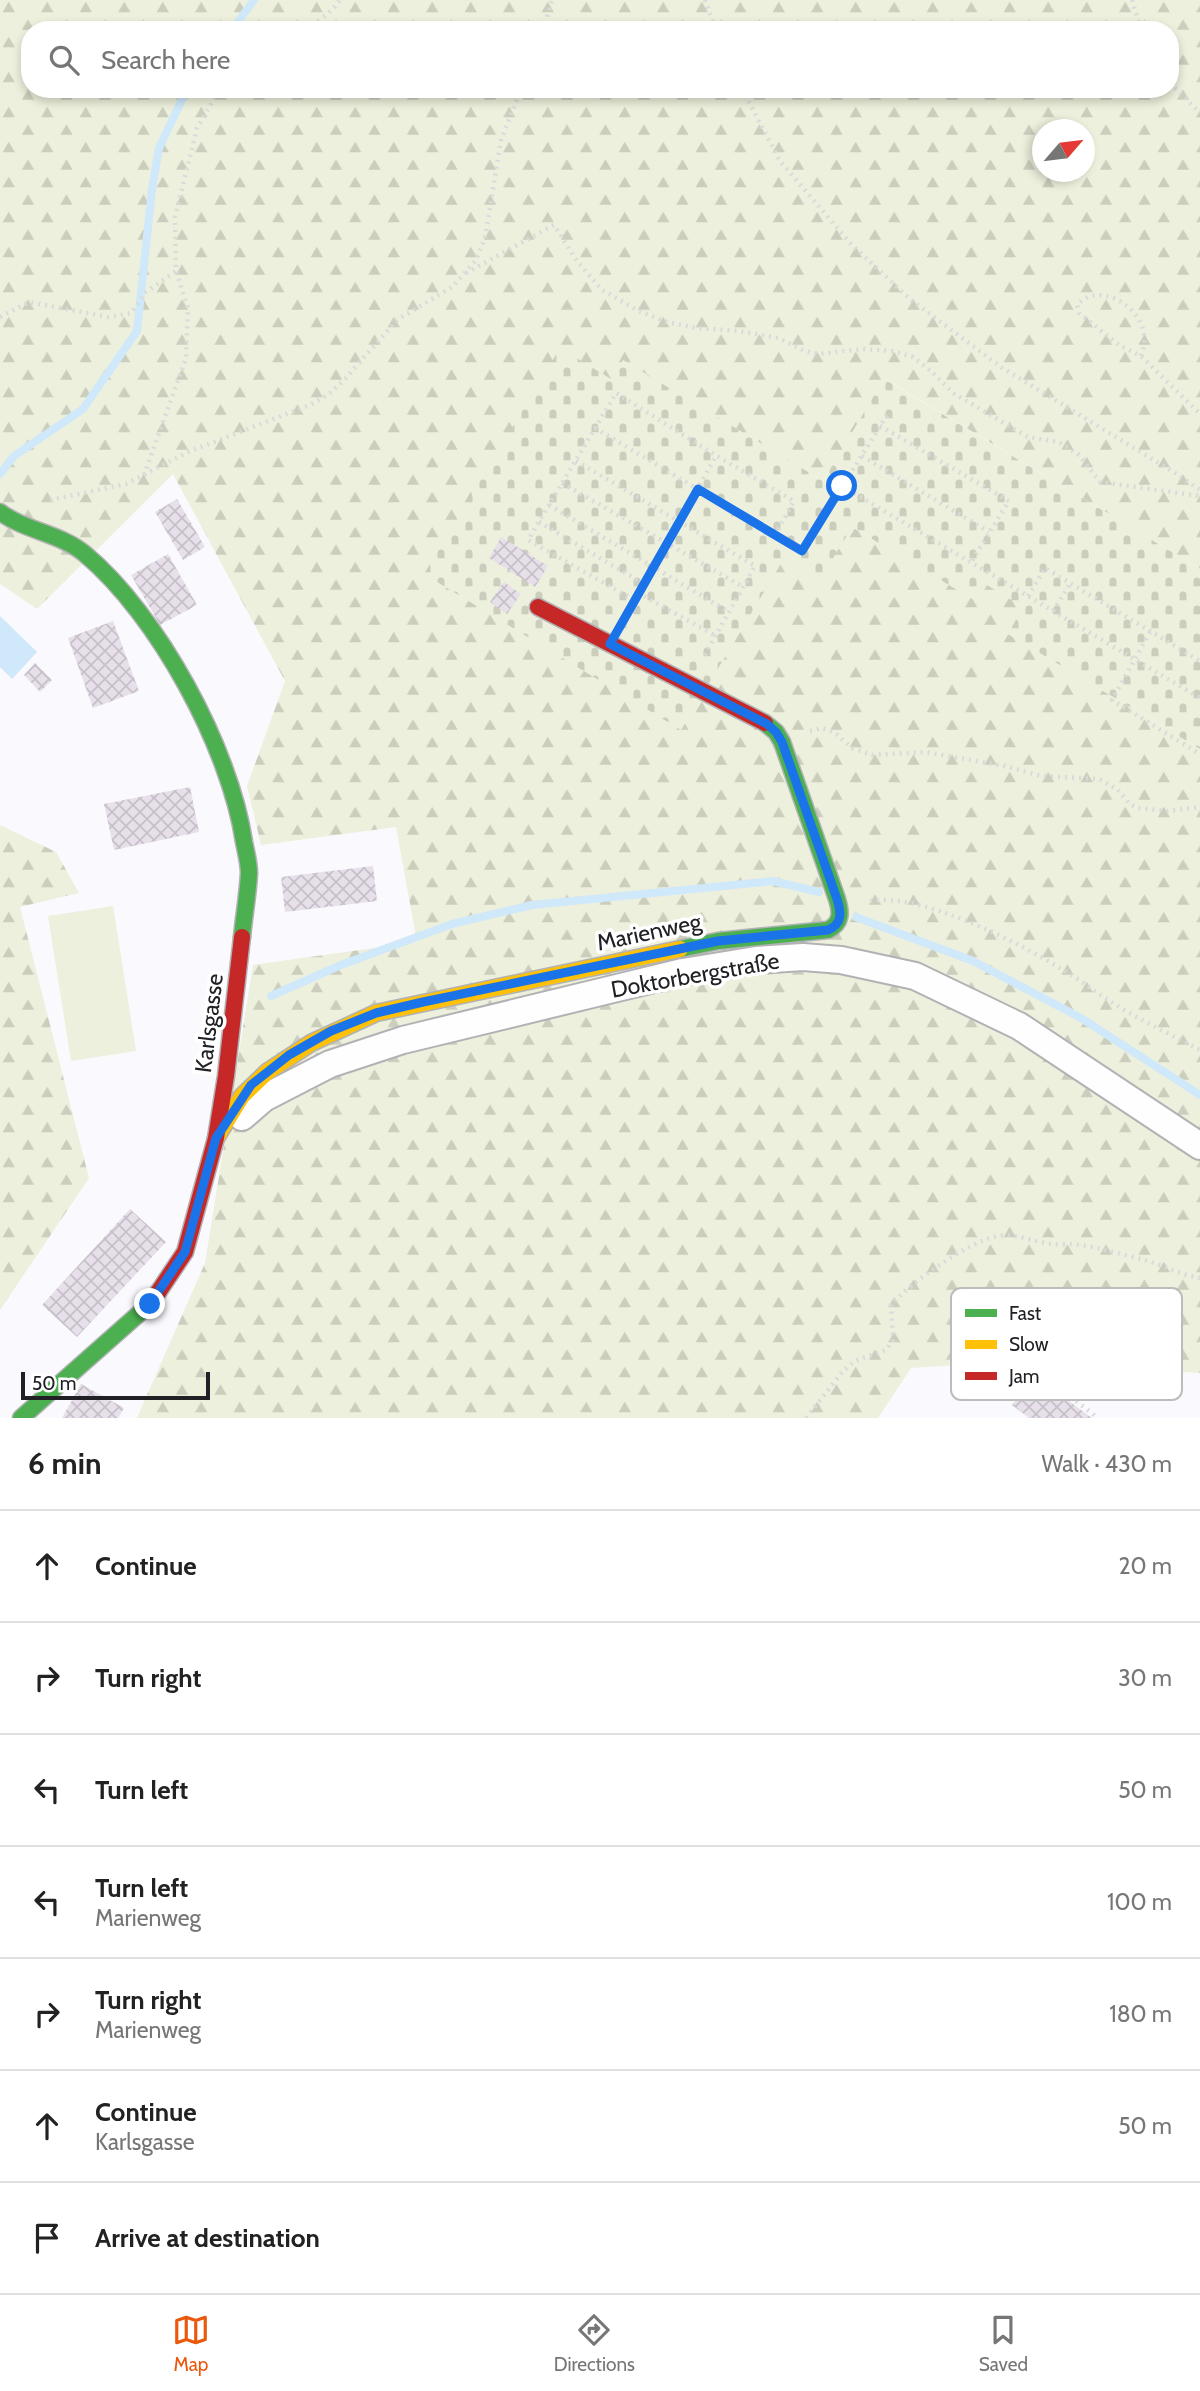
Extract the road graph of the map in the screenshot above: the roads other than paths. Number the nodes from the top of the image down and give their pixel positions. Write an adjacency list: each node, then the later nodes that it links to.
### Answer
1 (0, 512): 3 (street, Karlsgasse)
2 (538, 607): 3 (street, Marienweg)
3 (216, 1138): 4 (street, Doktorbergstraße); 5 (street, Karlsgasse)
4 (1200, 1146)
5 (22, 1418)

